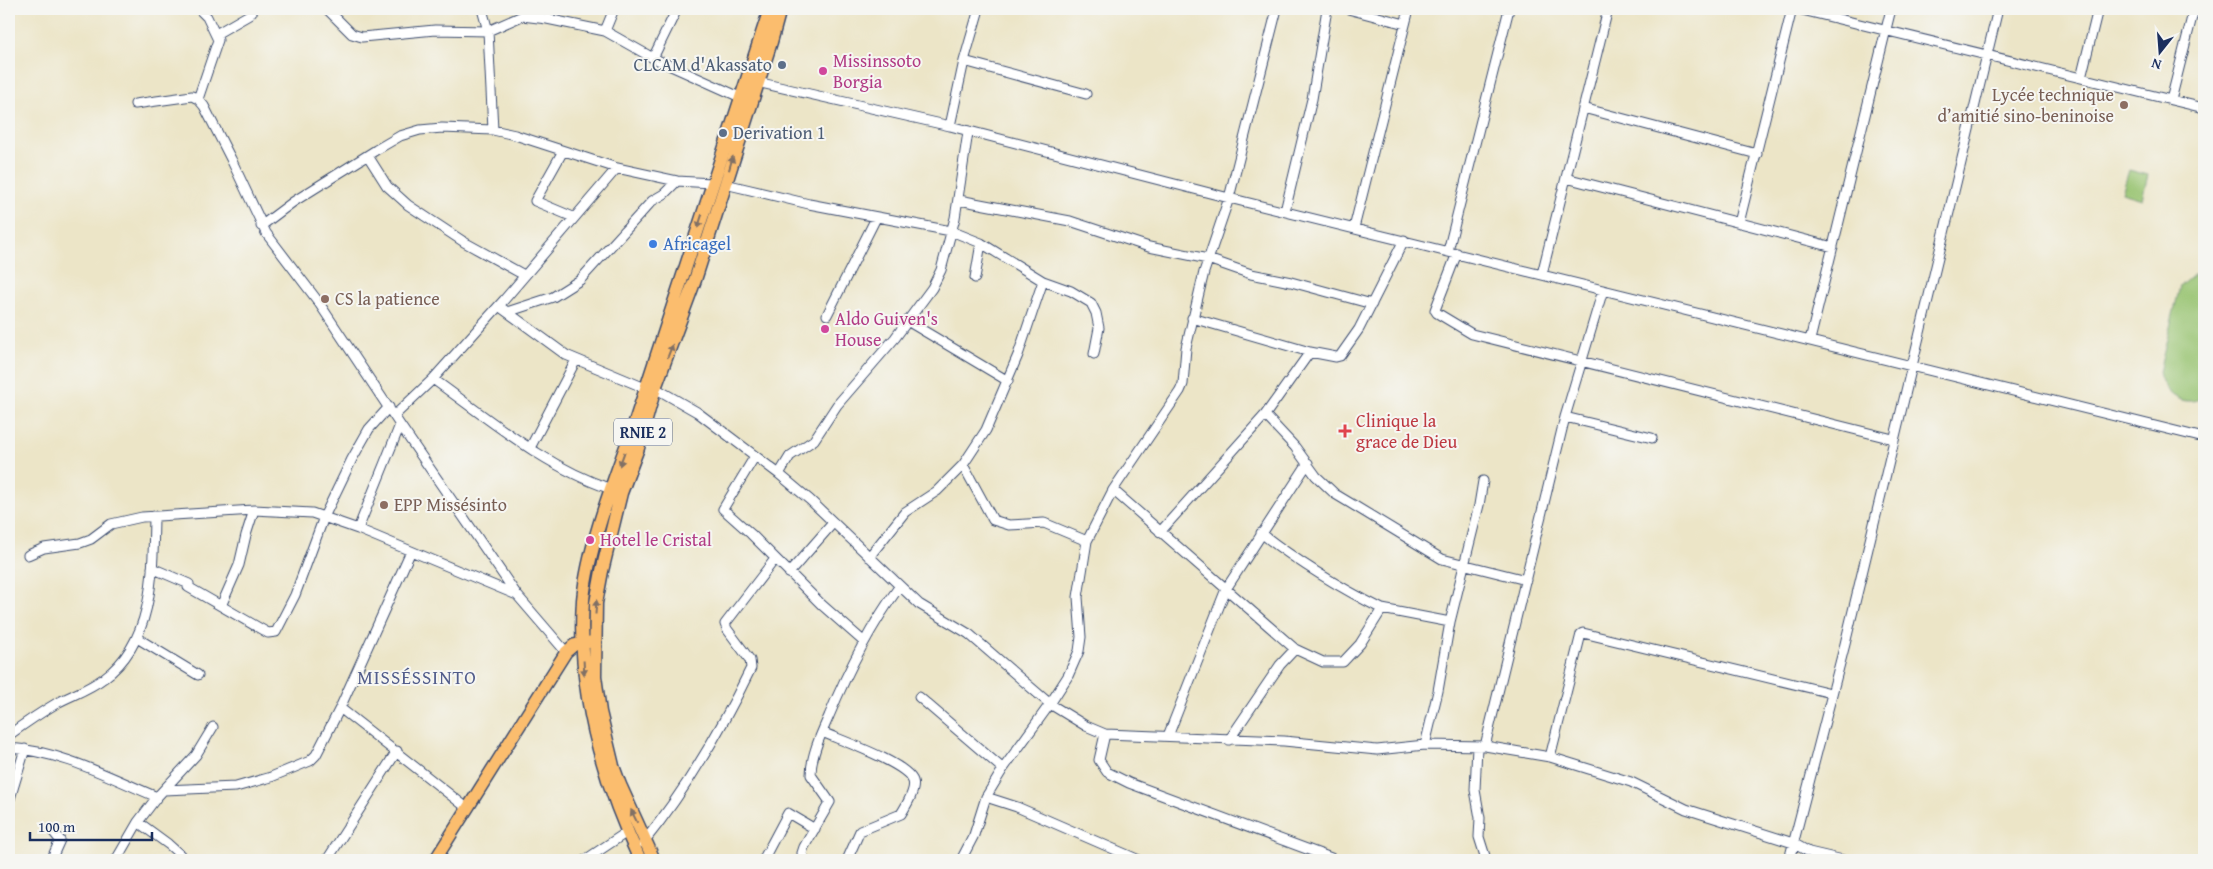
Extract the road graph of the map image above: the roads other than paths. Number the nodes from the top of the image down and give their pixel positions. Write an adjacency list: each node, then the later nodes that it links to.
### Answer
1 (200, 9): 22 (street)
2 (254, 9): 28 (street)
3 (327, 9): 26 (street)
4 (482, 9): 26 (street)
5 (614, 9): 27 (street)
6 (677, 9): 30 (street)
7 (770, 9): 35 (highway, RNIE 2 / RNIE 2)
8 (780, 9): 33 (highway, RNIE 2 / RNIE 2)
9 (979, 9): 31 (street)
10 (1277, 9): 52 (street)
11 (1327, 9): 54 (street)
12 (1348, 9): 24 (street)
13 (1409, 9): 24 (street)
14 (1508, 9): 64 (street)
15 (1608, 9): 39 (street)
16 (1792, 9): 45 (street)
17 (1798, 9): 25 (street)
18 (1891, 9): 25 (street)
19 (1998, 9): 29 (street)
20 (2098, 9): 32 (street)
21 (2194, 10): 23 (street); 37 (street)
22 (208, 13): 28 (street)
23 (2204, 14)
24 (1405, 24): 59 (street)
25 (1886, 30): 29 (street); 63 (street)
26 (488, 31): 27 (street); 42 (street)
27 (605, 32): 30 (street)
28 (216, 34): 36 (street)
29 (1986, 55): 32 (street); 82 (street)
30 (653, 58): 35 (street)
31 (964, 61): 34 (street); 41 (street)
32 (2081, 78): 37 (street)
33 (757, 82): 41 (street); 51 (highway, RNIE 2 / RNIE 2, one-way to 33)
34 (1086, 94)
35 (742, 98): 50 (highway, RNIE 2 / RNIE 2)
36 (198, 99): 38 (street); 58 (street)
37 (2171, 100): 40 (street)
38 (135, 104)
39 (1583, 108): 45 (street); 48 (street)
40 (2204, 108)
41 (950, 126): 43 (street)
42 (493, 130): 44 (street); 46 (street)
43 (968, 132): 52 (street); 53 (street)
44 (563, 151): 47 (street); 55 (street)
45 (1756, 154): 57 (street)
46 (368, 156): 58 (street); 67 (street)
47 (617, 168): 49 (street); 55 (street)
48 (1566, 178): 57 (street); 66 (street)
49 (677, 181): 50 (street); 73 (street)
50 (712, 183): 85 (highway, RNIE 2 / RNIE 2, one-way to 85)
51 (725, 184): 56 (street); 85 (highway, RNIE 2 / RNIE 2, one-way to 51)
52 (1229, 198): 54 (street); 65 (street)
53 (959, 200): 60 (street); 65 (street)
54 (1285, 211): 59 (street)
55 (573, 218): 67 (street)
56 (876, 218): 60 (street); 74 (street)
57 (1739, 223): 63 (street)
58 (261, 226): 86 (street)
59 (1354, 228): 61 (street)
60 (951, 230): 62 (street); 76 (street)
61 (1404, 240): 64 (street); 71 (street)
62 (981, 243): 68 (street); 69 (street)
63 (1833, 247): 77 (street)
64 (1452, 252): 66 (street); 81 (street)
65 (1208, 259): 71 (street); 75 (street)
66 (1542, 274): 70 (street)
67 (524, 275): 72 (street)
68 (975, 278)
69 (1043, 281): 79 (street); 84 (street)
70 (1602, 290): 77 (street); 81 (street)
71 (1372, 304): 78 (street)
72 (499, 306): 73 (street); 83 (street)
73 (507, 312): 80 (street)
74 (827, 315)
75 (1192, 318): 78 (street); 100 (street)
76 (909, 322): 84 (street); 97 (street)
77 (1810, 340): 82 (street)
78 (1310, 352): 87 (street)
79 (1094, 354)
80 (576, 360): 85 (street); 93 (street)
81 (1581, 360): 88 (street); 92 (street)
82 (1911, 365): 91 (street); 92 (street)
83 (433, 379): 86 (street); 93 (street)
84 (1008, 381): 96 (street)
85 (650, 388): 94 (street); 99 (highway, RNIE 2 / RNIE 2, one-way to 99); 125 (highway, RNIE 2 / RNIE 2, one-way to 85)
86 (392, 411): 89 (street); 103 (street)
87 (1265, 415): 95 (street); 106 (street)
88 (1565, 417): 90 (street); 116 (street)
89 (400, 426): 105 (street); 119 (street)
90 (1652, 438)
91 (2204, 438)
92 (1893, 439): 129 (street)
93 (530, 448): 99 (street)
94 (755, 456): 97 (street); 112 (street)
95 (1308, 463): 107 (street); 113 (street)
96 (963, 465): 108 (street); 111 (street)
97 (779, 474): 104 (street)
98 (1483, 481): 113 (street)
99 (611, 489): 125 (highway, RNIE 2 / RNIE 2)
100 (1113, 490): 106 (street); 108 (street)
101 (254, 510): 102 (street); 103 (street); 120 (street)
102 (154, 516): 110 (street); 114 (street)
103 (324, 517): 105 (street); 120 (street)
104 (833, 523): 111 (street); 115 (street)
105 (358, 529): 109 (street)
106 (1160, 532): 118 (street)
107 (1261, 533): 118 (street); 121 (street)
108 (1087, 541): 131 (street)
109 (411, 550): 119 (street); 132 (street)
110 (28, 556)
111 (869, 557): 117 (street)
112 (775, 559): 115 (street); 155 (street)
113 (1464, 565): 116 (street); 122 (street)
114 (152, 568): 120 (street); 123 (street)
115 (789, 573): 124 (street)
116 (1526, 580): 140 (street)
117 (899, 586): 124 (street); 131 (street)
118 (1226, 589): 126 (street); 137 (street)
119 (517, 595): 127 (street)
120 (222, 606)
121 (1382, 609): 122 (street); 126 (street)
122 (1450, 622): 139 (street)
123 (137, 638): 128 (street); 136 (street)
124 (863, 641): 134 (street)
125 (589, 642): 127 (main road); 154 (highway, RNIE 2 / RNIE 2, one-way to 154); 155 (highway, RNIE 2 / RNIE 2, one-way to 125)
126 (1295, 649): 138 (street)
127 (566, 652): 150 (main road)
128 (198, 675)
129 (1831, 693): 144 (street); 156 (street)
130 (919, 697): 145 (street)
131 (1050, 704): 135 (street); 145 (street)
132 (340, 708): 143 (street); 146 (street)
133 (213, 727): 146 (street)
134 (822, 732): 153 (street); 168 (street)
135 (1104, 734): 137 (street); 158 (street)
136 (9, 735)
137 (1168, 736): 138 (street)
138 (1229, 740): 139 (street)
139 (1425, 745): 140 (street)
140 (1481, 747): 144 (street); 171 (street)
141 (9, 748): 142 (street)
142 (26, 749): 147 (street); 149 (street)
143 (397, 751): 150 (street); 162 (street)
144 (1550, 757): 156 (street)
145 (1003, 769): 148 (street)
146 (164, 790): 147 (street)
147 (157, 797): 151 (street)
148 (986, 797): 169 (street); 170 (street)
149 (9, 802)
150 (467, 808): 163 (main road)
151 (138, 822): 160 (street); 161 (street)
152 (50, 829): 159 (street)
153 (815, 829): 166 (street); 167 (street)
154 (628, 832): 157 (highway, RNIE 2 / RNIE 2); 164 (street)
155 (646, 840): 157 (street); 165 (highway, RNIE 2 / RNIE 2)
156 (1793, 843): 172 (street); 173 (street)
157 (638, 856)
158 (1331, 858)
159 (51, 860)
160 (116, 860)
161 (186, 860)
162 (327, 860)
163 (435, 860)
164 (585, 860)
165 (654, 860)
166 (763, 860)
167 (804, 860)
168 (847, 860)
169 (961, 860)
170 (1139, 860)
171 (1484, 860)
172 (1790, 860)
173 (1843, 860)

